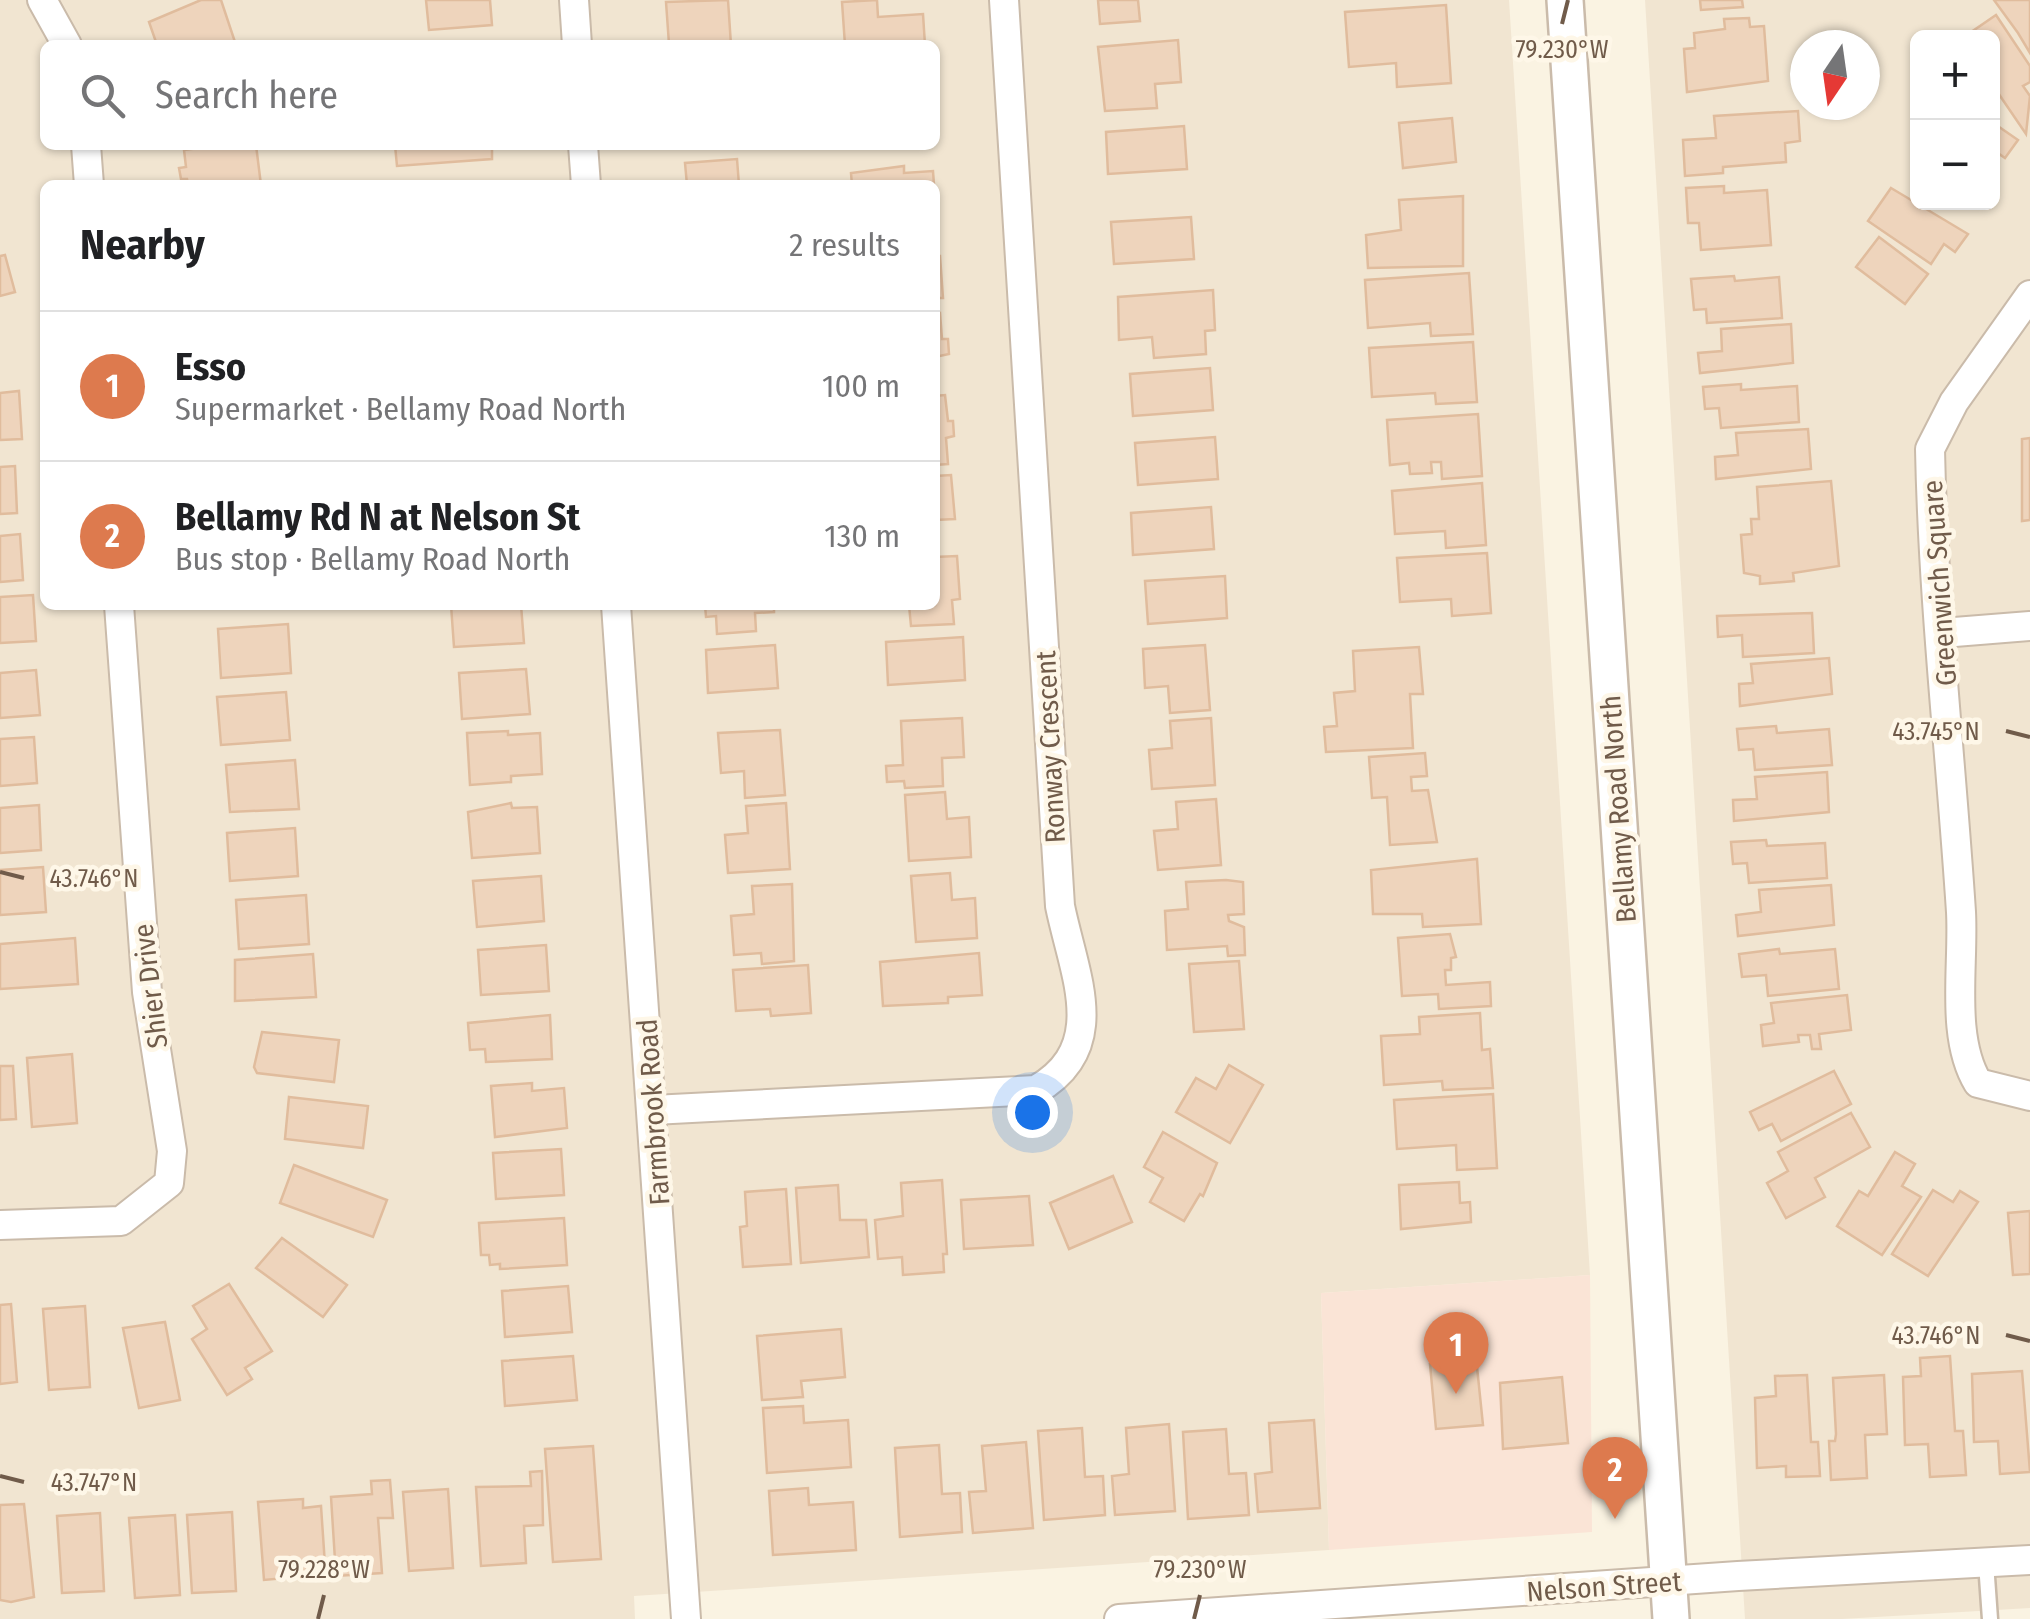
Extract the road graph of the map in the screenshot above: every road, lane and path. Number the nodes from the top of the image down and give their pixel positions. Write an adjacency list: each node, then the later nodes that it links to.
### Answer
1 (42, 0): 5 (street)
2 (574, 0): 6 (street)
3 (1004, 0): 17 (street, Ronway Crescent)
4 (1565, 0): 21 (street, Bellamy Road North)
5 (64, 40)
6 (576, 40)
7 (86, 150): 9 (street)
8 (583, 150): 10 (street)
9 (89, 180)
10 (586, 180)
11 (2030, 295): 15 (street, Greenwich Square)
12 (119, 610): 18 (street, Shier Drive)
13 (616, 610): 17 (street, Farmbrook Road)
14 (2030, 626): 15 (street)
15 (1942, 633): 16 (street, Greenwich Square)
16 (2030, 1096)
17 (653, 1110): 22 (street, Farmbrook Road)
18 (0, 1225)
19 (2030, 1560): 20 (street, Nelson Street)
20 (1986, 1563): 21 (street, Nelson Street); 25 (lane)
21 (1668, 1582): 23 (street, Nelson Street); 24 (street, Bellamy Road North)
22 (686, 1619)
23 (1119, 1619)
24 (1671, 1619)
25 (1990, 1619)

